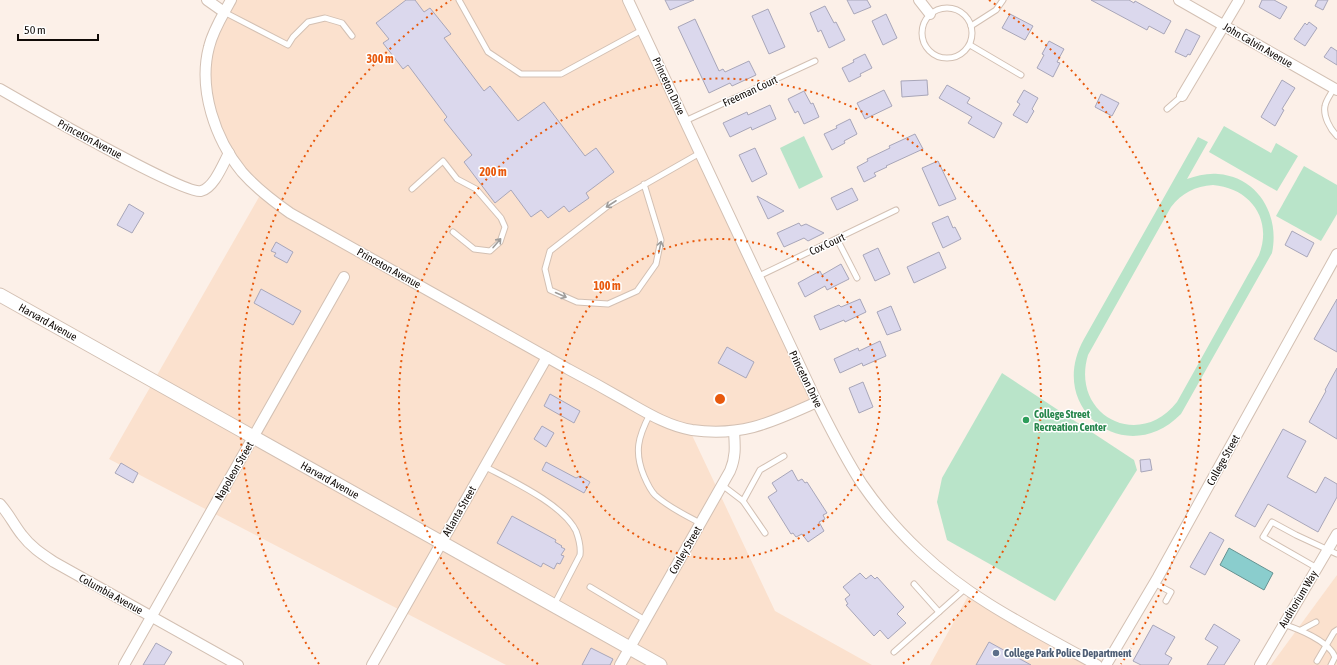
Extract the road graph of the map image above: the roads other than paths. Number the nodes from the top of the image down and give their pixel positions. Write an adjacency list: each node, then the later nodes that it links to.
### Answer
1 (207, 0): 9 (street)
2 (231, 0): 9 (street)
3 (459, 0): 13 (lane)
4 (628, 0): 13 (street, Princeton Drive)
5 (919, 0): 10 (street)
6 (1003, 0): 11 (lane)
7 (1179, 0): 12 (street, John Calvin Avenue)
8 (1239, 0): 12 (street)
9 (224, 12): 14 (lane); 24 (street)
10 (930, 14): 11 (lane); 15 (lane)
11 (971, 26): 15 (lane)
12 (1224, 26): 19 (street, John Calvin Avenue); 20 (street)
13 (642, 30): 22 (street, Princeton Drive)
14 (352, 36)
15 (970, 45): 17 (lane)
16 (815, 61): 22 (lane, Freeman Court)
17 (1021, 76)
18 (0, 89): 24 (street, Princeton Avenue)
19 (1335, 89): 23 (lane)
20 (1182, 96): 21 (lane)
21 (1168, 109)
22 (685, 121): 25 (street, Princeton Drive)
23 (1337, 136)
24 (229, 153): 36 (street, Princeton Avenue)
25 (700, 153): 26 (lane); 33 (street, Princeton Drive)
26 (644, 184): 26 (lane, one-way to 26)
27 (412, 189): 29 (lane, one-way to 27)
28 (896, 210): 30 (lane, Cox Court)
29 (453, 232)
30 (837, 239): 33 (lane, Cox Court); 34 (lane)
31 (1337, 254): 52 (street, College Street)
32 (344, 277): 40 (street, Napoleon Street)
33 (757, 277): 37 (street, Princeton Drive)
34 (857, 278)
35 (0, 295): 40 (street, Harvard Avenue)
36 (547, 357): 38 (street, Princeton Avenue); 42 (street, Atlanta Street)
37 (817, 402): 39 (street, Princeton Avenue); 55 (street, Princeton Drive)
38 (650, 414): 39 (street, Princeton Avenue); 46 (lane)
39 (734, 431): 43 (street, Conley Street)
40 (254, 437): 49 (street, Harvard Avenue); 59 (street, Napoleon Street)
41 (784, 456): 44 (lane)
42 (484, 466): 49 (street, Atlanta Street); 57 (lane)
43 (722, 485): 44 (lane); 46 (street, Conley Street)
44 (743, 501): 47 (lane)
45 (0, 504): 59 (street, Columbia Avenue)
46 (700, 523): 60 (street, Conley Street)
47 (765, 533)
48 (1337, 534): 50 (street, Auditorium Way)
49 (441, 542): 57 (street, Harvard Avenue); 71 (street, Atlanta Street)
50 (1332, 553): 51 (street, Auditorium Way); 51 (lane)
51 (1316, 568): 62 (street, Auditorium Way)
52 (1154, 583): 56 (lane); 75 (street, College Street)
53 (914, 584): 58 (lane)
54 (590, 587): 60 (lane)
55 (966, 588): 58 (lane); 74 (street, Princeton Drive)
56 (1166, 601)
57 (553, 605): 66 (street, Harvard Avenue)
58 (939, 612): 67 (lane)
59 (151, 617): 69 (street, Napoleon Street); 70 (street, Columbia Avenue)
60 (645, 620): 66 (street, Conley Street)
61 (1316, 622): 63 (lane)
62 (1283, 624): 63 (lane); 76 (street, Auditorium Way)
63 (1301, 630): 65 (lane)
64 (1337, 630): 65 (lane)
65 (1326, 646): 68 (lane); 77 (lane)
66 (629, 648): 72 (street, Conley Street); 73 (street, Harvard Avenue)
67 (894, 652)
68 (1317, 661)
69 (124, 665)
70 (238, 665)
71 (372, 665)
72 (620, 665)
73 (660, 665)
74 (1097, 665)
75 (1106, 665)
76 (1260, 665)
77 (1331, 665)

